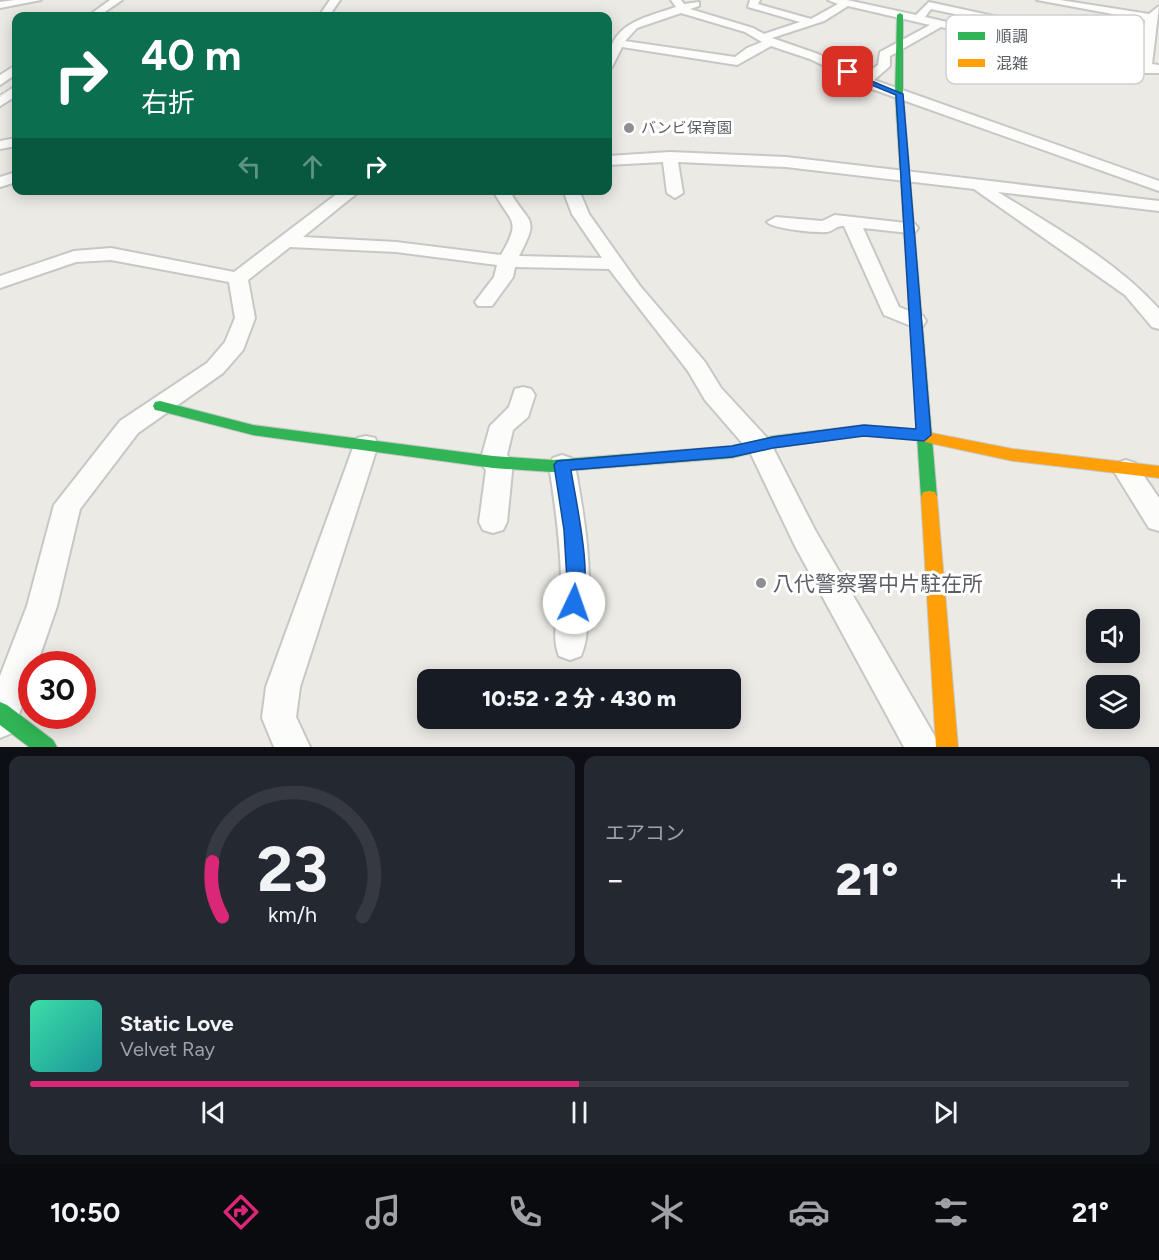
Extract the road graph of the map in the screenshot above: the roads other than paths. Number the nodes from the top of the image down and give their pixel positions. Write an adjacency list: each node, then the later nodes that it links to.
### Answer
1 (36, 0): 9 (street)
2 (117, 0): 14 (street)
3 (755, 0): 17 (street)
4 (833, 0): 8 (street)
5 (1042, 0): 11 (street)
6 (1076, 0): 11 (street)
7 (704, 3): 10 (street)
8 (847, 3): 15 (street); 17 (street)
9 (0, 5)
10 (680, 5): 20 (street); 21 (street)
11 (1065, 5): 13 (street)
12 (927, 9): 15 (street); 16 (street); 18 (street)
13 (1155, 9): 24 (street)
14 (99, 12)
15 (900, 15): 22 (street)
16 (947, 15)
17 (811, 22): 20 (street)
18 (939, 24): 19 (street); 22 (street)
19 (946, 25)
20 (768, 40): 21 (street); 26 (street)
21 (617, 43): 23 (street)
22 (900, 46): 26 (street); 27 (street)
23 (612, 55)
24 (1145, 69): 25 (street)
25 (1159, 69)
26 (865, 80): 27 (street)
27 (899, 94): 30 (street); 32 (street)
28 (670, 157): 29 (street); 30 (street); 33 (street)
29 (612, 161)
30 (905, 176): 31 (street); 40 (street)
31 (977, 186): 37 (street); 48 (street)
32 (1159, 186)
33 (675, 193)
34 (346, 195): 41 (street)
35 (504, 195): 42 (street)
36 (573, 195): 43 (street)
37 (1159, 206)
38 (776, 222): 39 (street)
39 (851, 222): 40 (street); 47 (street)
40 (909, 228): 47 (street)
41 (284, 241): 42 (street); 44 (street)
42 (507, 261): 43 (street); 46 (street)
43 (615, 264): 53 (street)
44 (238, 278): 45 (street); 50 (street)
45 (0, 282)
46 (485, 302)
47 (916, 321): 51 (street)
48 (1159, 322)
49 (523, 395): 54 (street)
50 (160, 406): 52 (street); 61 (street)
51 (924, 435): 53 (street); 56 (street); 65 (street)
52 (366, 445): 54 (street); 63 (street)
53 (760, 447): 55 (street); 64 (street)
54 (496, 462): 55 (street); 59 (street)
55 (562, 465): 60 (street)
56 (1126, 470): 57 (street); 58 (street)
57 (1159, 472)
58 (1159, 520)
59 (492, 522)
60 (570, 645)
61 (1, 715): 62 (street)
62 (46, 747)
63 (291, 747)
64 (923, 747)
65 (947, 747)

